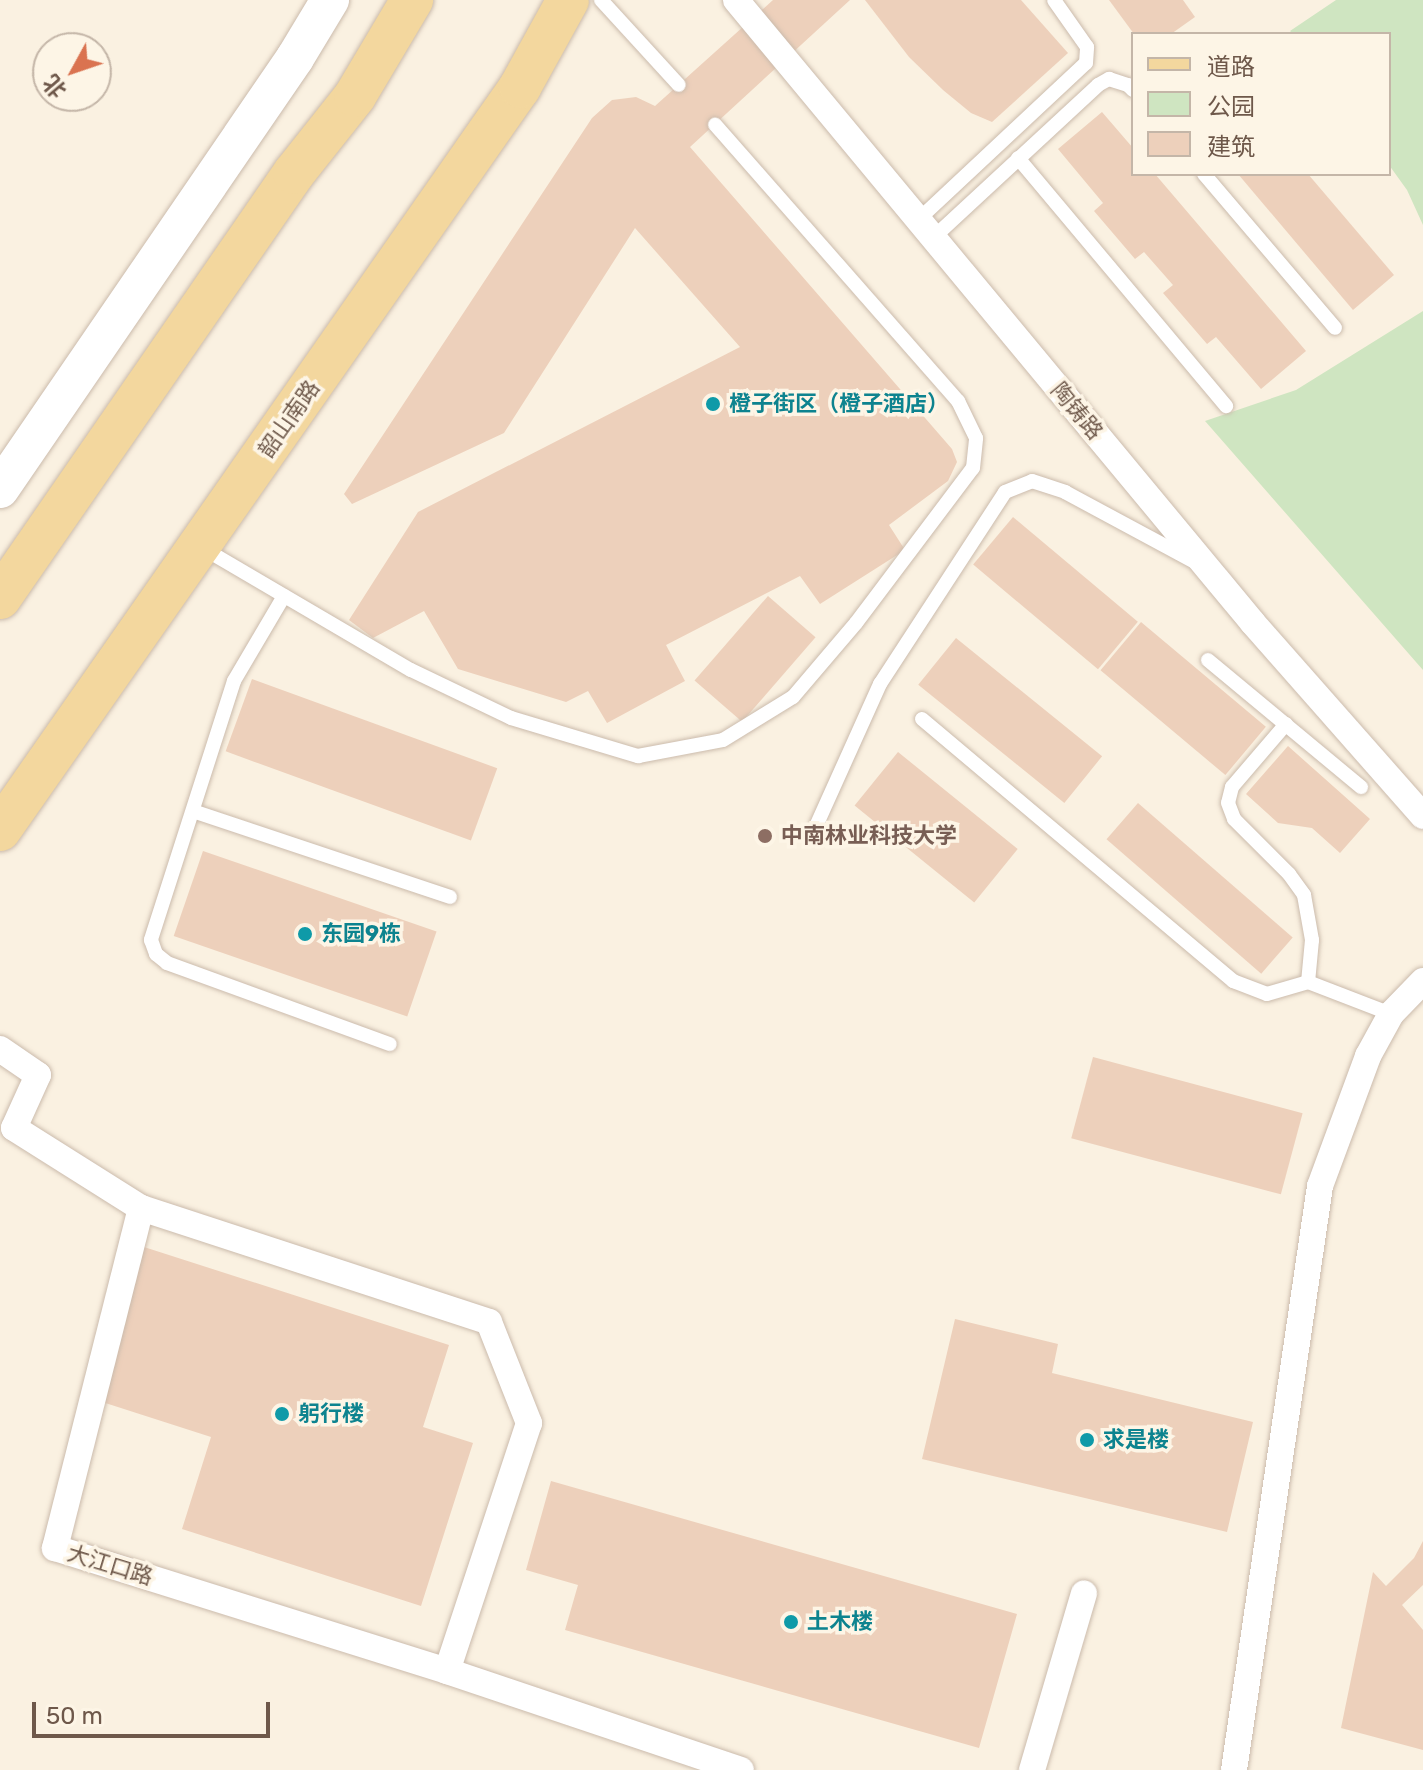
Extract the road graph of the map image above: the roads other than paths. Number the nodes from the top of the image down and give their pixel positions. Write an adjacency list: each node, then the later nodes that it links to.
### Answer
1 (330, 0): 15 (street)
2 (412, 0): 19 (main road)
3 (568, 0): 16 (main road, 韶山南路)
4 (601, 0): 7 (lane)
5 (736, 0): 12 (street, 陶铸路)
6 (1054, 0): 12 (lane)
7 (679, 85)
8 (1131, 88): 10 (lane)
9 (715, 124): 18 (lane)
10 (1018, 158): 12 (lane); 14 (lane)
11 (1206, 176): 13 (lane)
12 (926, 229): 17 (street, 陶铸路)
13 (1335, 328)
14 (1226, 406)
15 (0, 489)
16 (200, 547): 18 (lane); 27 (main road, 韶山南路)
17 (1207, 568): 25 (street, 陶铸路); 26 (lane)
18 (284, 596): 24 (lane)
19 (0, 598)
20 (1208, 660): 22 (lane)
21 (922, 719): 30 (lane)
22 (1286, 724): 23 (lane); 30 (lane)
23 (1361, 787)
24 (193, 811): 28 (lane); 32 (lane)
25 (1423, 816)
26 (817, 824)
27 (0, 830)
28 (450, 897)
29 (1423, 981): 31 (street)
30 (1308, 982): 31 (lane)
31 (1391, 1014): 39 (street)
32 (390, 1044)
33 (0, 1049): 34 (street)
34 (141, 1208): 36 (street); 36 (street, 大江口路)
35 (1084, 1593): 38 (street)
36 (447, 1671): 37 (street, 大江口路)
37 (741, 1770)
38 (1032, 1770)
39 (1234, 1770)

